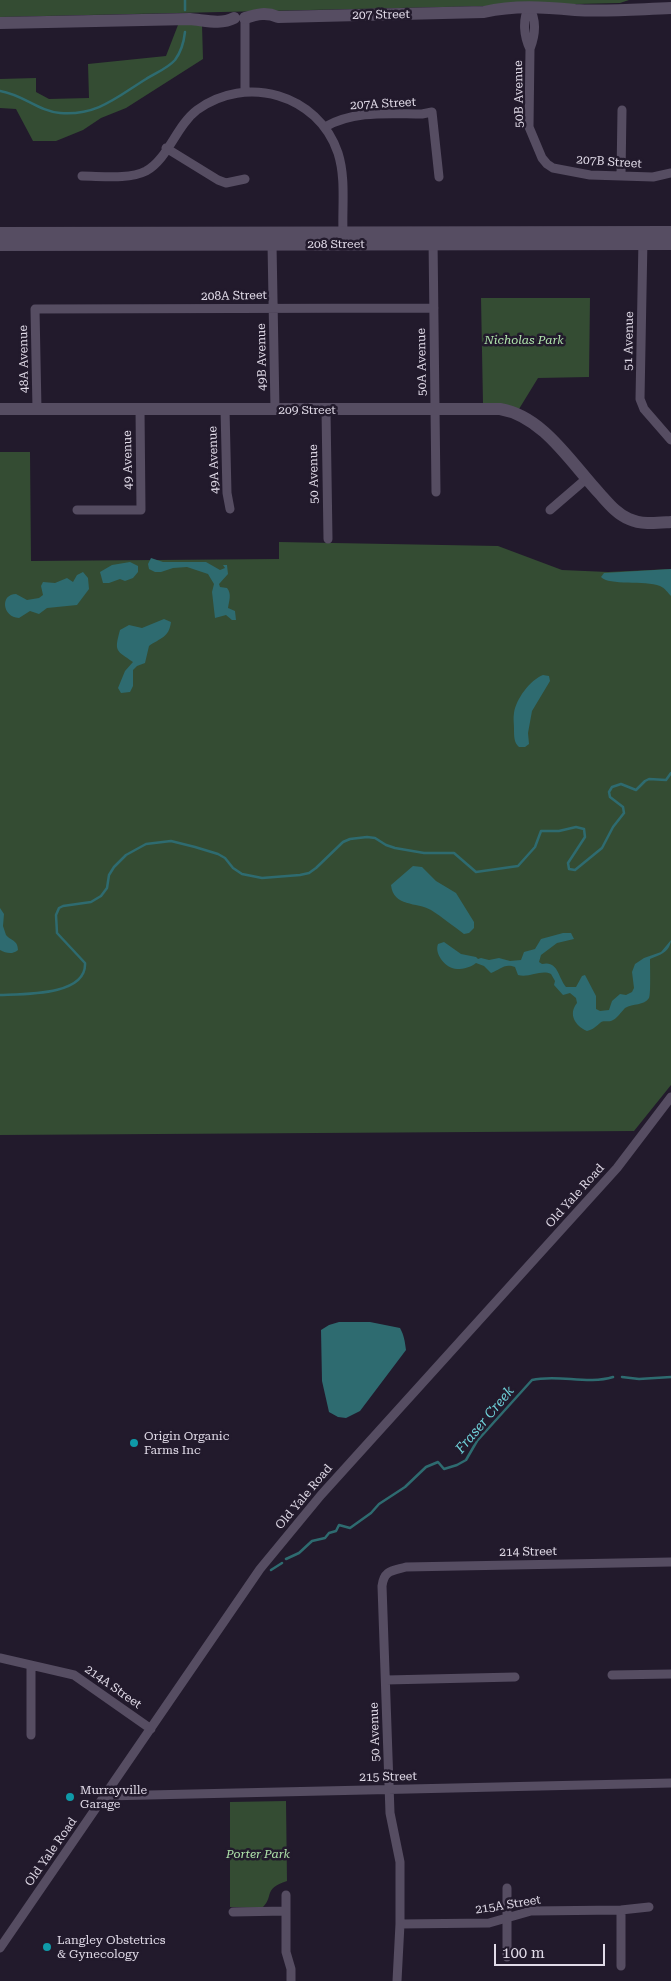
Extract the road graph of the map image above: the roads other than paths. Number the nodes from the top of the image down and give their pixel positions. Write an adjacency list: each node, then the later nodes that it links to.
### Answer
1 (671, 8): 2 (street, 207 Street)
2 (529, 12): 3 (street, 207 Street); 9 (street, 50B Avenue)
3 (240, 18): 4 (street, 207 Street); 5 (street)
4 (0, 23)
5 (245, 91): 7 (street); 8 (street)
6 (622, 110): 11 (street)
7 (325, 128): 13 (street, 207A Street); 15 (street)
8 (166, 148): 12 (street); 14 (street)
9 (546, 164): 11 (street, 207B Street)
10 (671, 172): 11 (street, 207B Street)
11 (621, 175)
12 (82, 176)
13 (439, 176)
14 (245, 180)
15 (342, 232): 17 (street, 208 Street); 18 (street, 208 Street)
16 (671, 232): 19 (street, 208 Street)
17 (0, 233)
18 (433, 238): 19 (street, 208 Street); 20 (street, 208 Street); 24 (street, 50A Avenue)
19 (643, 238): 21 (street, 208 Street); 33 (street, 51 Avenue)
20 (272, 244): 22 (street, 208 Street); 23 (street, 49B Avenue)
21 (671, 244)
22 (0, 245)
23 (273, 308): 24 (street, 208A Street); 25 (street, 208A Street); 31 (street, 49B Avenue)
24 (434, 308): 30 (street, 50A Avenue)
25 (35, 309): 27 (street, 48A Avenue)
26 (0, 409): 27 (street, 209 Street)
27 (37, 409): 28 (street, 209 Street)
28 (140, 409): 29 (street, 209 Street); 37 (street, 49 Avenue)
29 (226, 409): 31 (street, 209 Street); 36 (street, 49A Avenue)
30 (435, 409): 32 (street, 209 Street); 34 (street, 209 Street); 35 (street, 50A Avenue)
31 (275, 410): 32 (street, 209 Street)
32 (326, 410): 40 (street, 50 Avenue)
33 (671, 440)
34 (586, 479): 38 (street); 39 (street, 209 Street)
35 (436, 492)
36 (230, 509)
37 (77, 510)
38 (550, 510)
39 (671, 522)
40 (328, 539)
41 (671, 1097): 50 (street, Old Yale Road)
42 (671, 1562): 43 (street, 214 Street)
43 (387, 1573): 49 (street, 50 Avenue)
44 (0, 1658): 45 (street, 214A Street)
45 (31, 1665): 50 (street, 214A Street); 51 (street)
46 (671, 1674): 47 (street)
47 (612, 1675)
48 (515, 1677): 49 (street)
49 (386, 1680): 53 (street, 50 Avenue)
50 (152, 1728): 54 (street, Old Yale Road)
51 (31, 1735)
52 (671, 1784): 53 (street, 215 Street)
53 (389, 1790): 54 (street, 215 Street); 62 (street, 50 Avenue)
54 (106, 1796): 63 (street, Old Yale Road)
55 (507, 1888): 61 (street)
56 (286, 1895): 59 (street)
57 (649, 1907): 58 (street, 215A Street)
58 (621, 1910): 61 (street, 215A Street); 65 (street)
59 (286, 1911): 60 (street); 66 (street)
60 (233, 1912)
61 (508, 1917): 62 (street, 215A Street); 64 (street)
62 (400, 1924): 67 (street, 50 Avenue)
63 (0, 1948)
64 (507, 1957)
65 (621, 1966)
66 (291, 1981)
67 (397, 1981)

